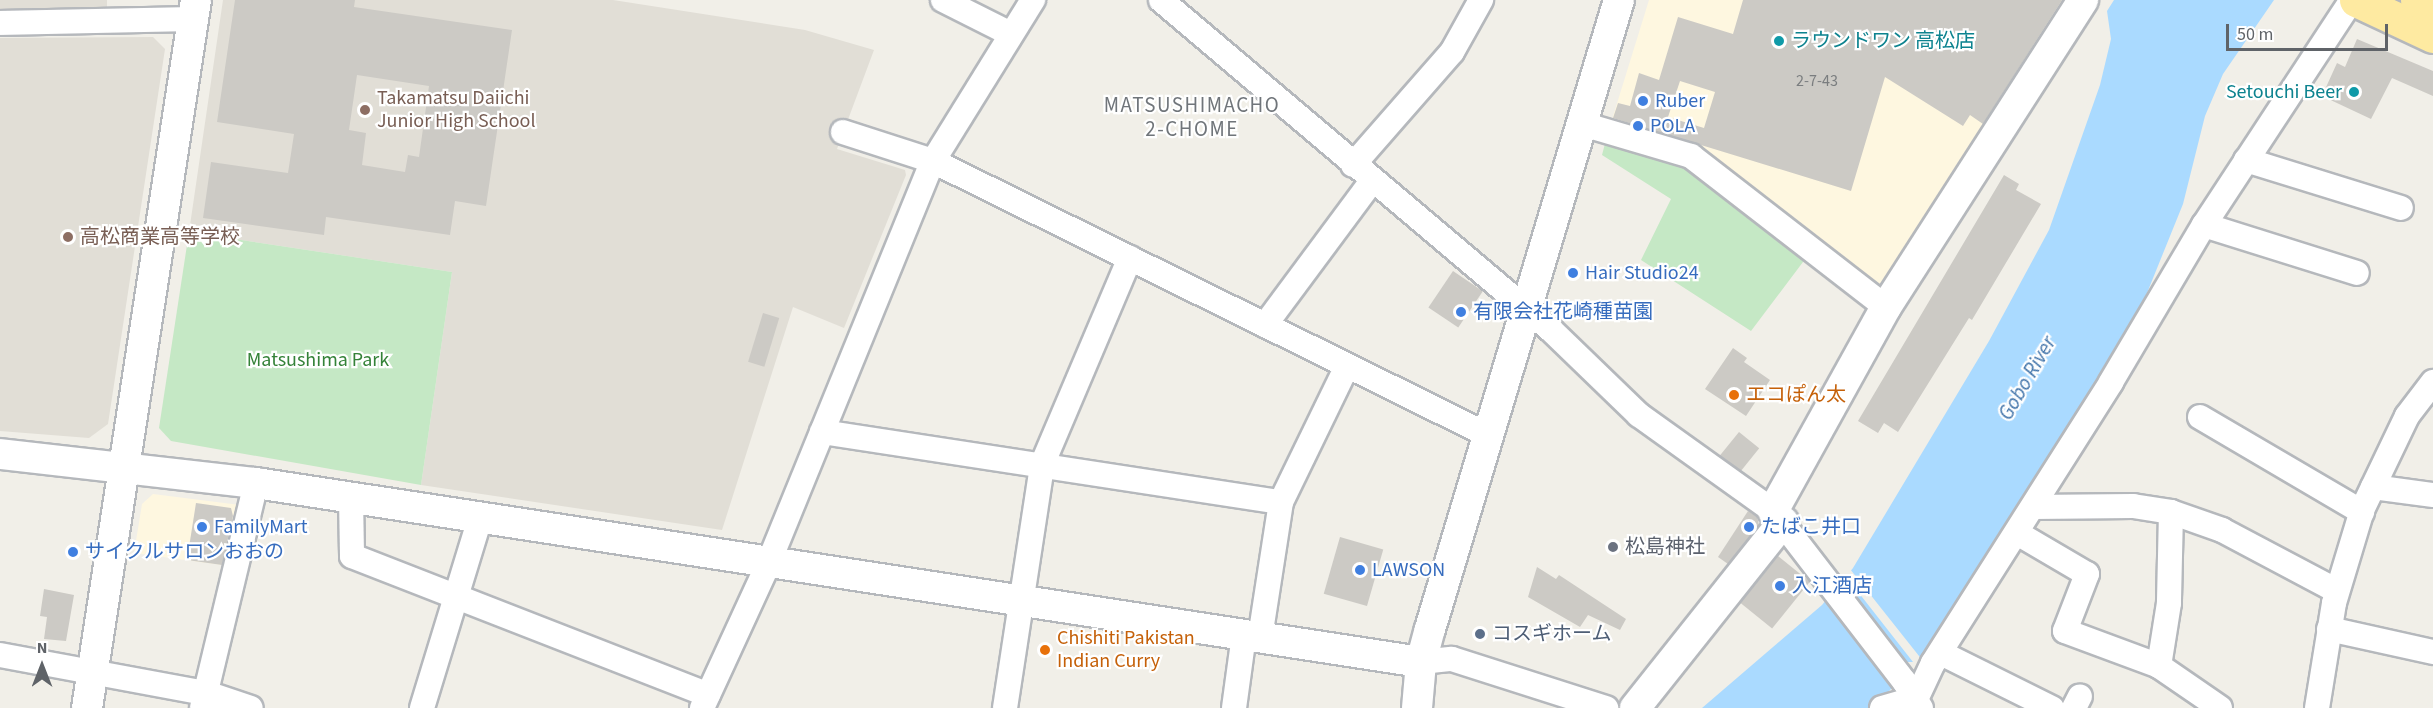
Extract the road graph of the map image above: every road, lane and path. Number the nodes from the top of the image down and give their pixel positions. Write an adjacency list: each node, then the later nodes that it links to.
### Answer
1 (943, 0): 12 (street)
2 (1033, 0): 12 (street)
3 (1161, 0): 18 (street)
4 (1481, 0): 18 (street)
5 (1619, 0): 14 (street)
6 (2082, 0): 24 (street)
7 (2354, 0): 13 (highway); 17 (street)
8 (2417, 0): 9 (highway)
9 (2433, 8)
10 (195, 9): 11 (street); 34 (street)
11 (0, 23)
12 (1011, 34): 16 (street)
13 (2433, 36)
14 (1582, 124): 24 (street); 25 (street)
15 (843, 132): 16 (street)
16 (933, 160): 22 (street); 30 (street)
17 (2246, 160): 20 (street); 21 (street)
18 (1353, 165): 19 (street)
19 (1372, 181): 25 (street); 26 (street)
20 (2401, 208)
21 (2205, 225): 23 (street); 40 (street)
22 (1130, 258): 26 (street); 33 (street)
23 (2356, 273)
24 (1886, 307): 43 (street)
25 (1527, 310): 31 (street); 43 (street)
26 (1265, 325): 27 (street)
27 (1347, 366): 31 (street); 39 (street)
28 (2433, 382): 36 (street)
29 (2200, 417): 42 (street)
30 (822, 432): 33 (street); 46 (street)
31 (1490, 436): 55 (street)
32 (0, 454): 34 (street)
33 (1042, 465): 39 (street); 49 (street)
34 (124, 466): 35 (street); 57 (street)
35 (256, 483): 38 (street); 59 (street)
36 (2373, 487): 37 (street); 42 (street)
37 (2433, 495)
38 (351, 497): 44 (street); 48 (street)
39 (1281, 502): 51 (street)
40 (2033, 507): 41 (street); 45 (street)
41 (2171, 512): 47 (street); 56 (street)
42 (2362, 512): 47 (street)
43 (1778, 517): 58 (street); 68 (street)
44 (480, 518): 46 (street); 48 (street)
45 (2017, 533): 53 (street); 56 (street)
46 (769, 561): 49 (street); 60 (street)
47 (2337, 591): 50 (street)
48 (456, 597): 60 (street); 63 (street)
49 (1021, 601): 51 (street); 64 (street)
50 (2329, 628): 52 (street); 72 (street)
51 (1252, 636): 55 (street); 65 (street)
52 (2433, 652)
53 (1941, 653): 58 (street); 70 (street)
54 (0, 655): 57 (street)
55 (1421, 662): 66 (street); 67 (street)
56 (2159, 666): 71 (street)
57 (93, 671): 59 (street); 61 (street)
58 (1913, 699): 69 (street)
59 (204, 701): 62 (street)
60 (705, 702)
61 (87, 708)
62 (251, 708)
63 (422, 708)
64 (1005, 708)
65 (1234, 708)
66 (1417, 708)
67 (1606, 708)
68 (1635, 708)
69 (1882, 708)
70 (2052, 708)
71 (2220, 708)
72 (2317, 708)

